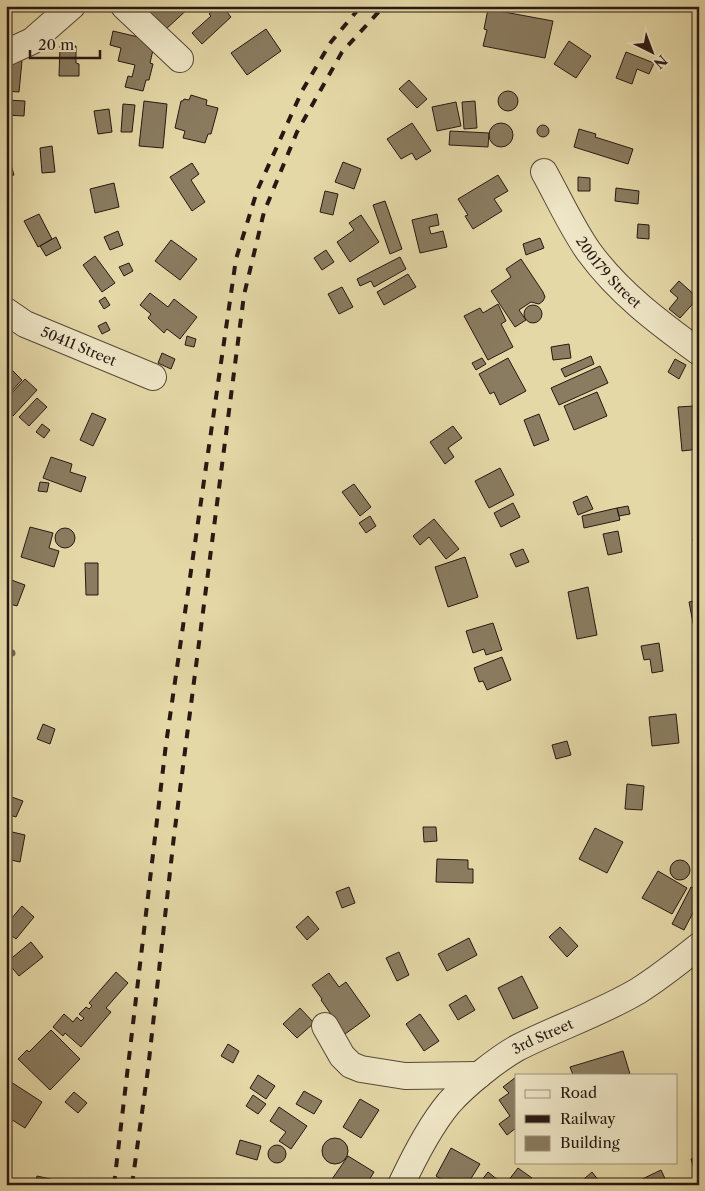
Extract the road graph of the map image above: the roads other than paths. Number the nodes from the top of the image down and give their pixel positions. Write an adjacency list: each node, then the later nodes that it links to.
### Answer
1 (72, 6): 3 (street)
2 (124, 6): 4 (street)
3 (6, 53)
4 (180, 59)
5 (544, 172): 7 (street, 200179 Street)
6 (6, 311): 8 (street, 50411 Street)
7 (699, 352)
8 (153, 378)
9 (699, 946): 11 (street, 3rd Street)
10 (325, 1026): 11 (street)
11 (479, 1075): 12 (street, 3rd Street)
12 (401, 1185)

